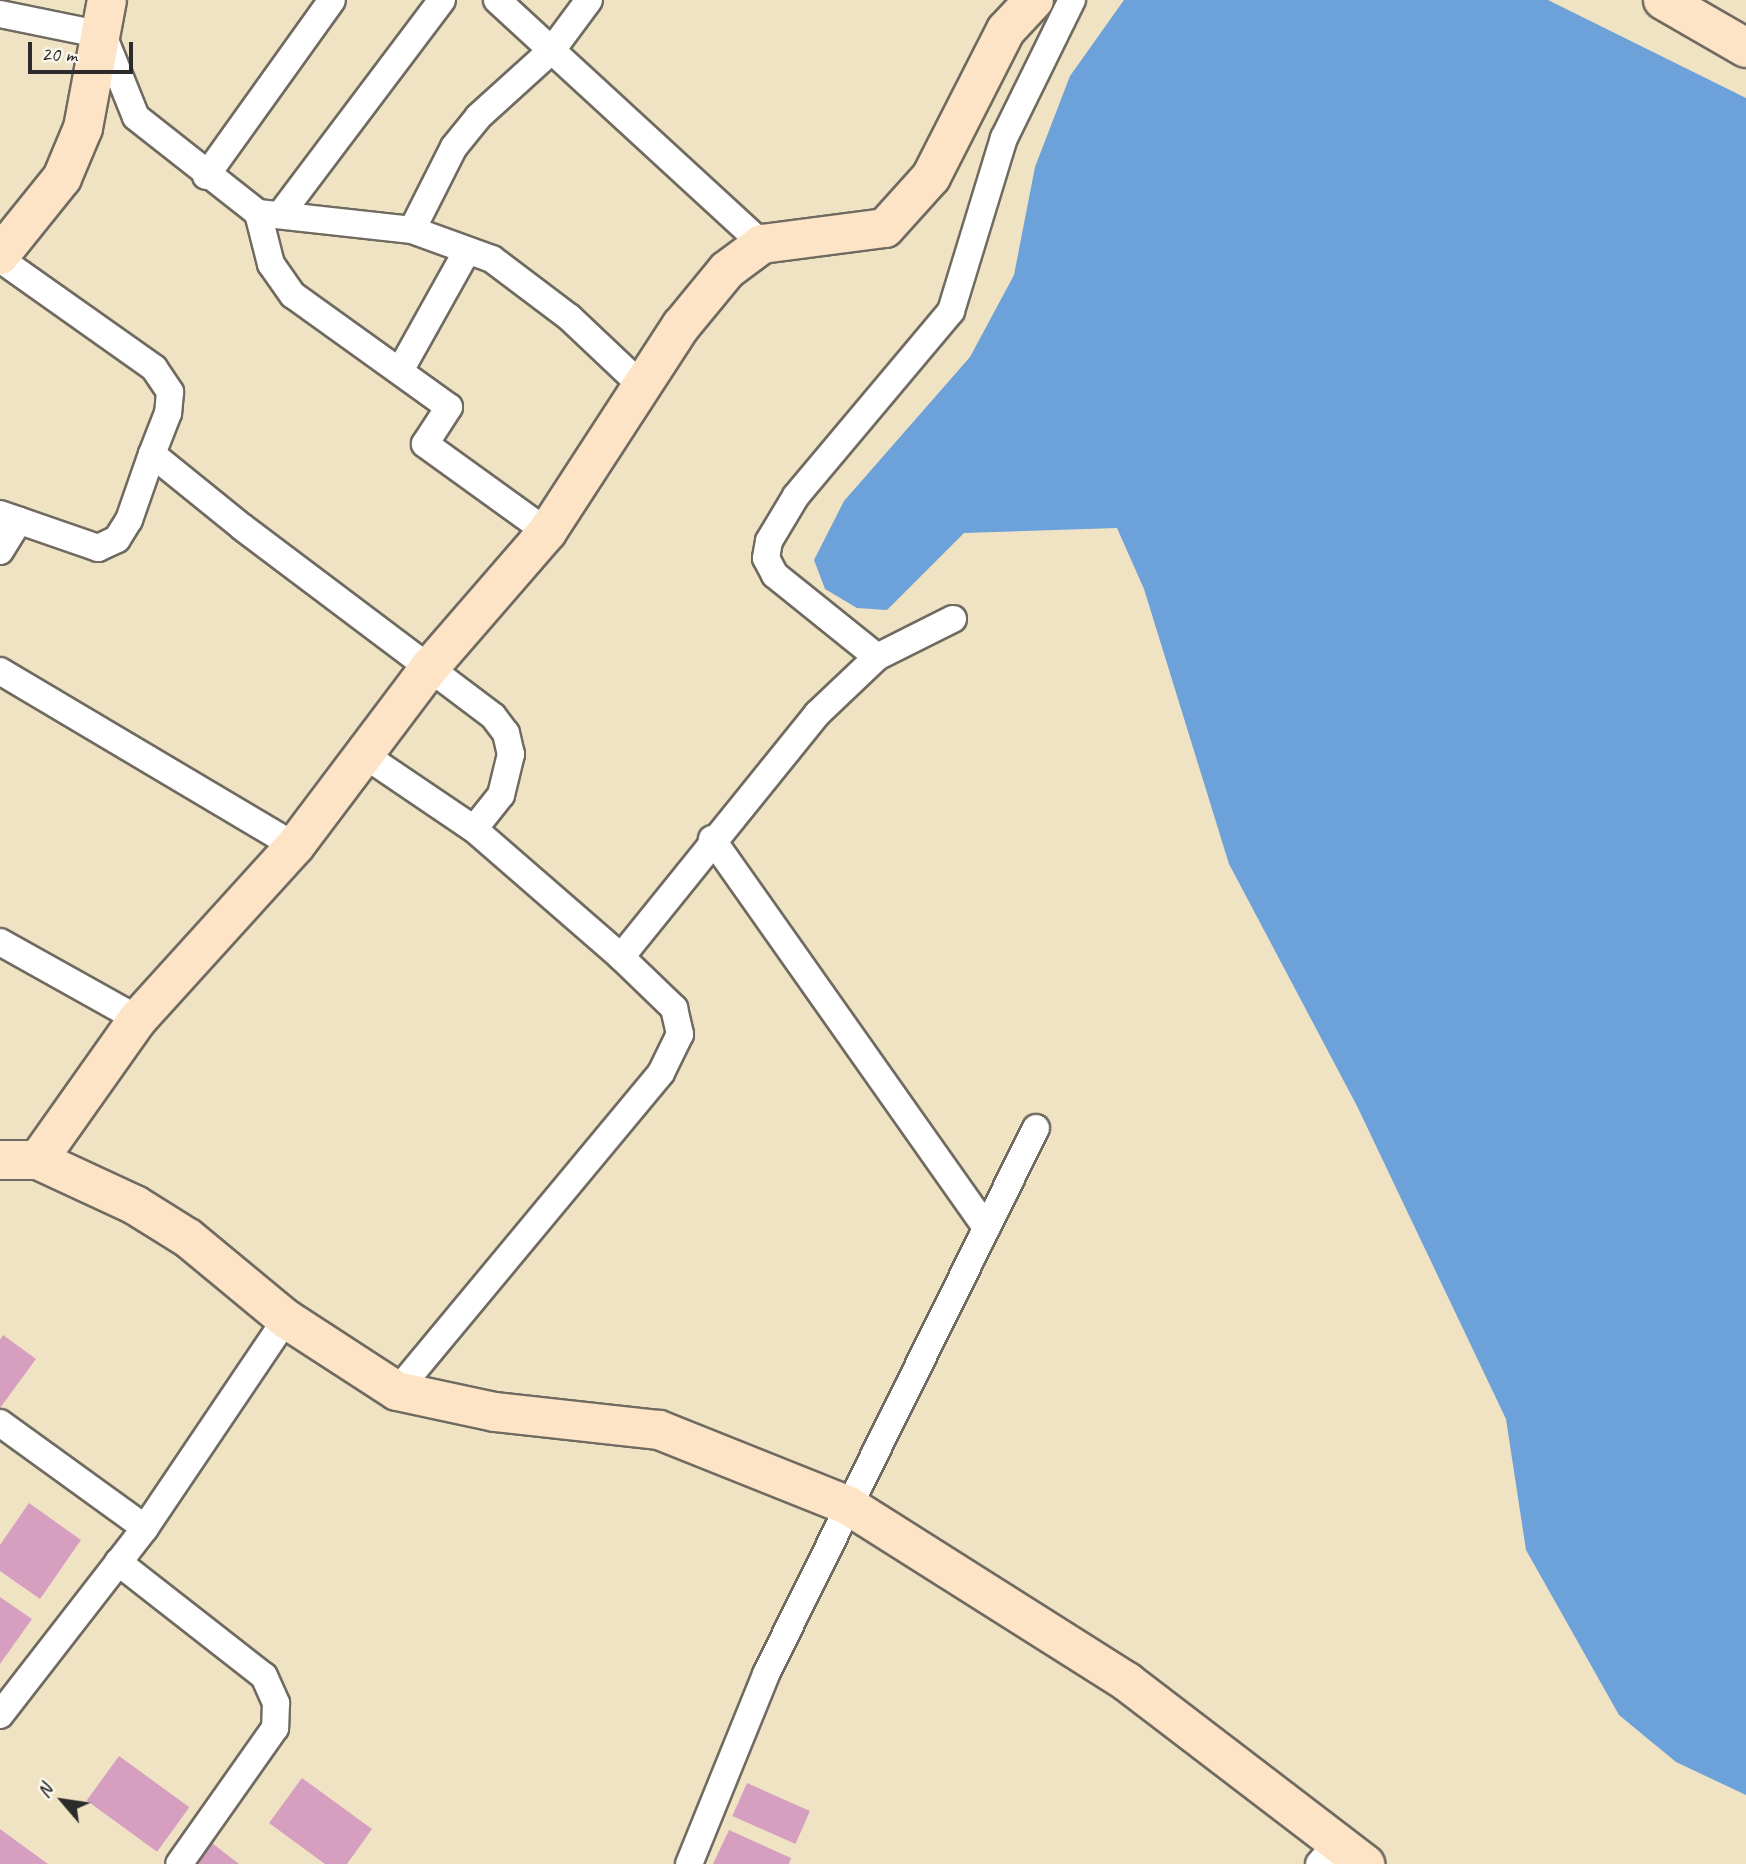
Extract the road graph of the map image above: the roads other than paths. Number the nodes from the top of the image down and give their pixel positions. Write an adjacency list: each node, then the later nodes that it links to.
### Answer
1 (332, 0): 12 (street)
2 (442, 0): 13 (street)
3 (497, 0): 11 (street)
4 (589, 0): 11 (street)
5 (1034, 0): 15 (street)
6 (1072, 0): 25 (street)
7 (1663, 0): 10 (street)
8 (0, 14): 9 (street)
9 (105, 18): 12 (street); 17 (street)
10 (1746, 48)
11 (552, 50): 14 (street); 15 (street)
12 (206, 176): 13 (street)
13 (269, 214): 14 (street); 18 (street)
14 (412, 230): 16 (street)
15 (762, 244): 19 (street)
16 (467, 251): 18 (street); 19 (street)
17 (0, 257): 20 (street)
18 (401, 369): 22 (street)
19 (642, 386): 22 (street)
20 (152, 454): 21 (street); 26 (street)
21 (9, 517): 23 (street)
22 (547, 532): 26 (street)
23 (0, 551)
24 (953, 619): 25 (street)
25 (877, 657): 30 (street)
26 (430, 667): 28 (street); 29 (street)
27 (0, 671): 31 (street)
28 (366, 755): 29 (street); 31 (street)
29 (474, 829): 33 (street)
30 (712, 839): 33 (street); 38 (street)
31 (295, 846): 34 (street)
32 (0, 942): 34 (street)
33 (621, 957): 40 (street)
34 (138, 1019): 37 (street)
35 (1036, 1128): 38 (street)
36 (0, 1160): 37 (street)
37 (38, 1160): 39 (street)
38 (986, 1228): 42 (street)
39 (286, 1319): 40 (street); 43 (street)
40 (397, 1391): 42 (street)
41 (0, 1423): 43 (street)
42 (849, 1506): 46 (street); 48 (street)
43 (145, 1528): 44 (street)
44 (118, 1562): 45 (street); 47 (street)
45 (2, 1706)
46 (1341, 1856)
47 (179, 1864)
48 (689, 1864)

